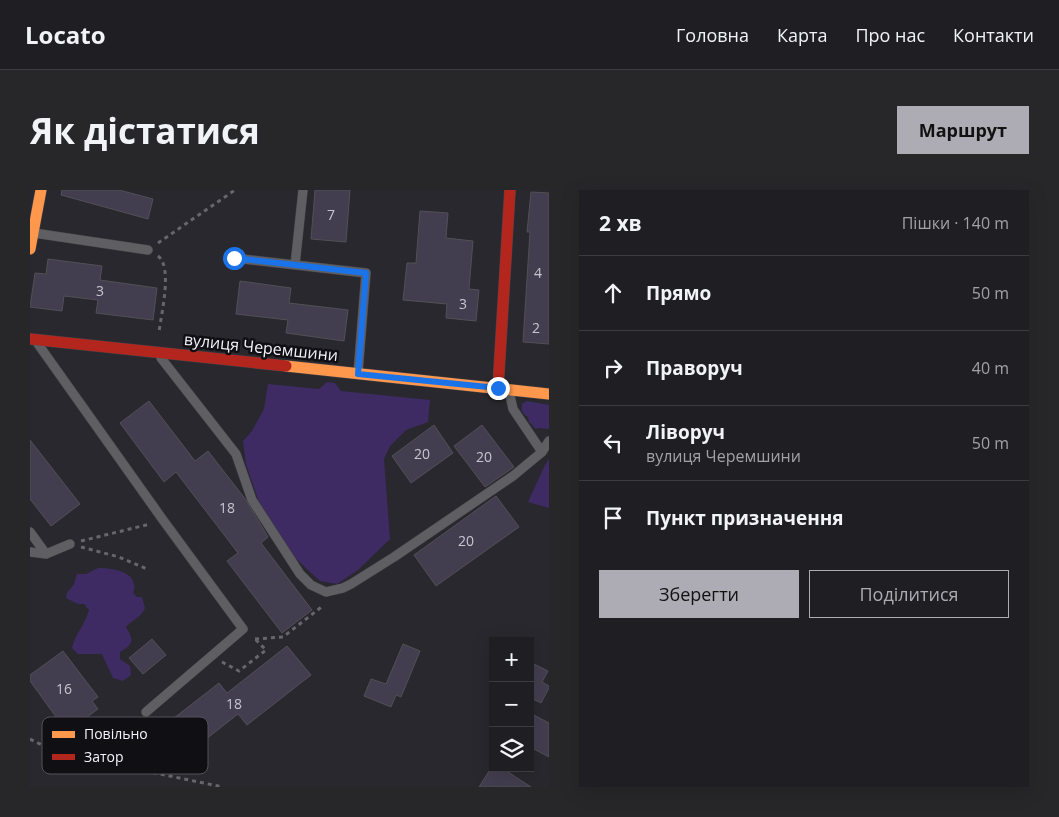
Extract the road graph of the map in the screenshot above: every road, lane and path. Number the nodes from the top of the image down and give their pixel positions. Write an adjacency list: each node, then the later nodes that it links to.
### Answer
1 (40, 190): 5 (street)
2 (235, 190): 7 (path)
3 (303, 190): 9 (lane)
4 (510, 190): 13 (street)
5 (33, 232): 6 (street); 7 (lane)
6 (30, 248)
7 (148, 250): 11 (path)
8 (234, 258): 9 (lane)
9 (294, 265): 12 (lane)
10 (32, 339): 11 (street, вулиця Черемшини); 17 (lane)
11 (157, 352): 12 (street, вулиця Черемшини); 16 (lane)
12 (358, 374): 13 (street, вулиця Черемшини)
13 (503, 389): 14 (street, вулиця Черемшини); 16 (lane)
14 (549, 394)
15 (549, 441): 16 (lane)
16 (542, 452)
17 (164, 520): 19 (path); 24 (lane)
18 (30, 532): 21 (lane)
19 (70, 544): 21 (lane); 22 (path)
20 (30, 552): 21 (lane)
21 (46, 554)
22 (146, 569)
23 (329, 600): 25 (path)
24 (243, 629): 25 (path); 26 (lane)
25 (255, 639): 26 (path)
26 (211, 656): 27 (lane)
27 (146, 712)
28 (30, 739): 29 (path)
29 (42, 745)
30 (160, 774): 31 (path)
31 (223, 787)

